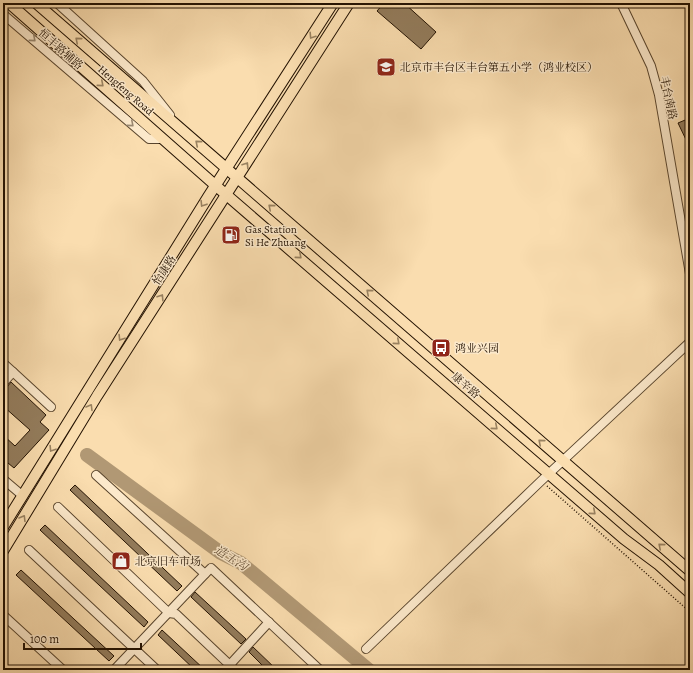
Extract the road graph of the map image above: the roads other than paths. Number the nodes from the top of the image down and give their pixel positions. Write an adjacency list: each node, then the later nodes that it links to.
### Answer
1 (9, 3): 9 (main road, Hengfeng Road, one-way to 9)
2 (36, 3): 8 (main road, Hengfeng Road, one-way to 2)
3 (57, 3): 8 (street)
4 (333, 3): 10 (main road, 怡康路, one-way to 10)
5 (349, 3): 11 (main road, 怡康路, one-way to 5)
6 (621, 3): 14 (street, 丰台南路)
7 (3, 14): 9 (street, 恒丰路辅路, one-way to 9)
8 (181, 129): 10 (main road, Hengfeng Road, one-way to 8)
9 (163, 139): 12 (main road, Hengfeng Road)
10 (227, 168): 11 (main road, Hengfeng Road); 12 (main road, 怡康路)
11 (238, 178): 13 (main road, 怡康路); 20 (main road, 康辛路, one-way to 11)
12 (215, 185): 13 (main road, Hengfeng Road); 24 (main road, 怡康路, one-way to 24)
13 (227, 194): 21 (main road, 康辛路, one-way to 21); 28 (main road, 怡康路, one-way to 13)
14 (690, 274)
15 (690, 342): 20 (street)
16 (3, 363): 17 (street)
17 (13, 372): 18 (street); 19 (street)
18 (3, 383)
19 (52, 407)
20 (563, 461): 21 (street); 29 (main road, 康辛路, one-way to 20)
21 (549, 473): 31 (main road, 康辛路, one-way to 31); 36 (street)
22 (96, 475): 30 (street)
23 (3, 479): 24 (street)
24 (23, 496): 26 (main road, 怡康路)
25 (58, 507): 32 (street)
26 (3, 527)
27 (29, 550): 35 (street)
28 (3, 551)
29 (690, 571)
30 (206, 574): 32 (street); 34 (street)
31 (690, 593)
32 (169, 613): 35 (street); 37 (street)
33 (3, 615): 38 (street)
34 (269, 622): 37 (street); 41 (street)
35 (134, 649): 39 (street); 40 (street)
36 (366, 649)
37 (230, 668)
38 (63, 670)
39 (114, 670)
40 (157, 670)
41 (320, 670)

